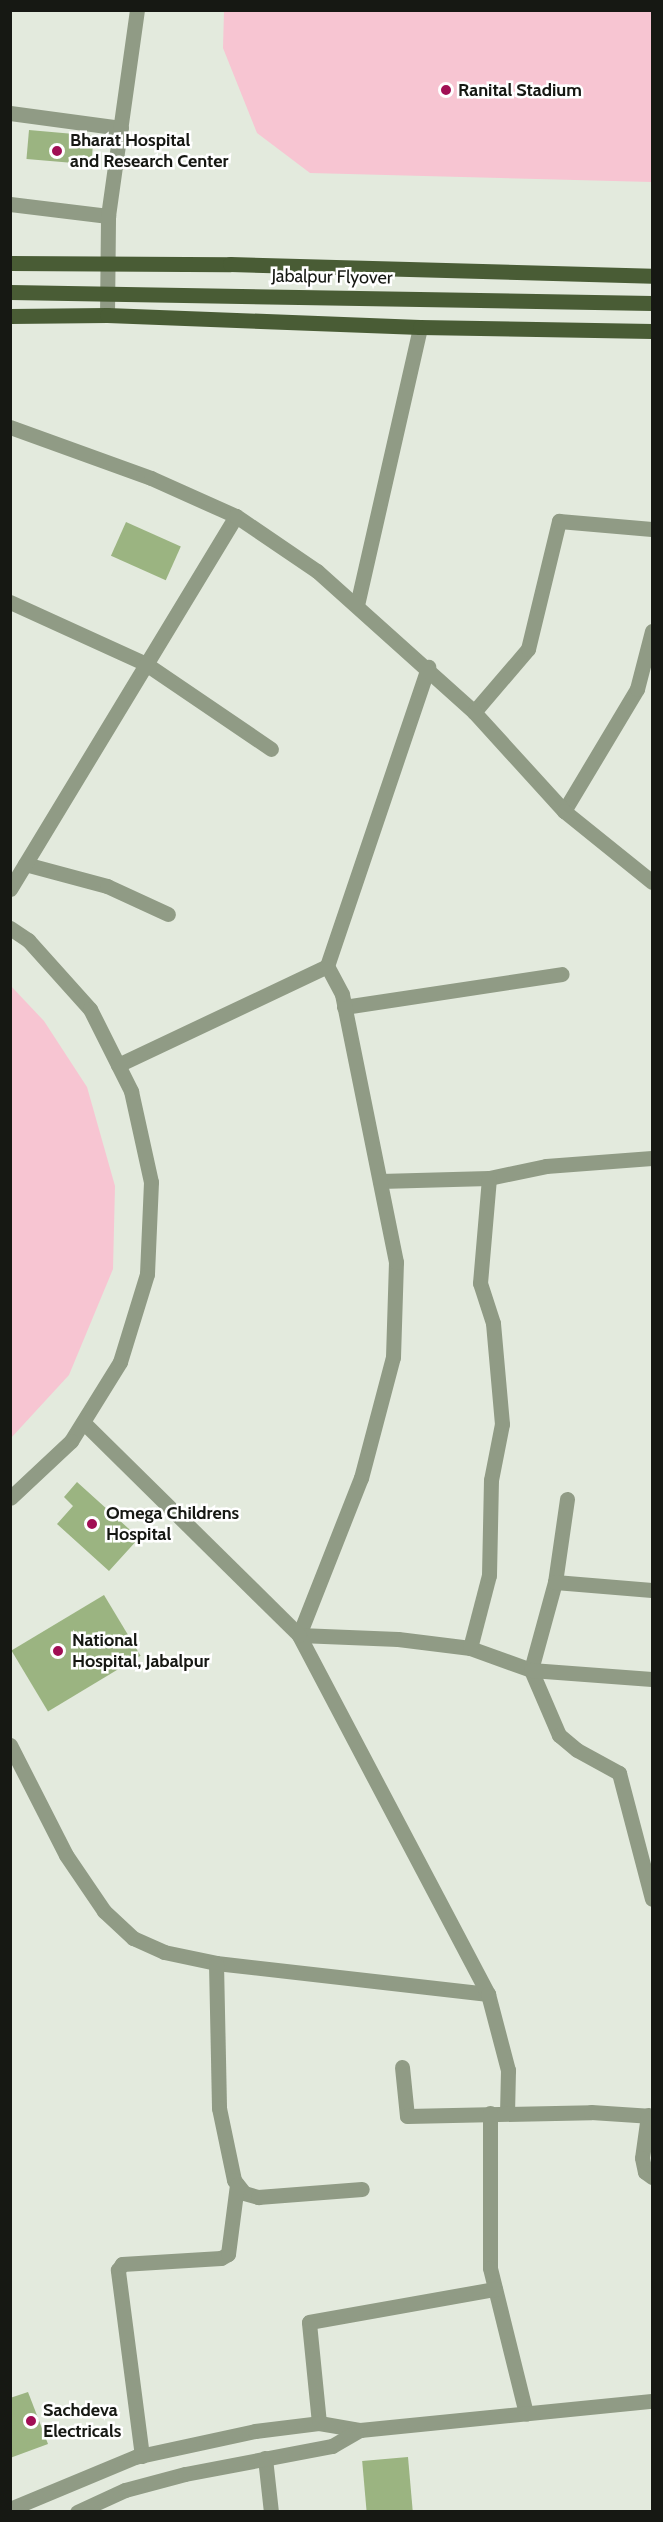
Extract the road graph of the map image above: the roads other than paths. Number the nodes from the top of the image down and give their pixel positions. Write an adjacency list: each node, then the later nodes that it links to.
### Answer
1 (137, 10): 3 (street)
2 (10, 113): 3 (street)
3 (121, 128): 5 (street)
4 (10, 204): 5 (street)
5 (108, 216): 6 (street)
6 (105, 262): 7 (main road); 8 (main road); 11 (street)
7 (10, 263)
8 (652, 276)
9 (10, 292): 10 (main road, Jabalpur Flyover)
10 (652, 303)
11 (107, 315): 12 (main road); 13 (main road)
12 (10, 316)
13 (420, 327): 14 (main road); 19 (street)
14 (652, 331)
15 (10, 427): 16 (street)
16 (236, 516): 19 (street); 21 (street)
17 (652, 529): 23 (street)
18 (10, 602): 21 (street)
19 (357, 605): 22 (street)
20 (652, 630): 25 (street)
21 (146, 664): 24 (street); 26 (street)
22 (428, 667): 23 (street); 31 (street)
23 (474, 712): 25 (street)
24 (271, 750)
25 (564, 811): 27 (street)
26 (25, 864): 28 (street); 29 (street)
27 (652, 882)
28 (10, 889)
29 (168, 914)
30 (10, 928): 34 (street)
31 (327, 966): 33 (street); 34 (street)
32 (562, 974): 33 (street)
33 (344, 1007): 37 (street)
34 (118, 1065): 38 (street)
35 (652, 1158): 36 (street)
36 (489, 1178): 37 (street); 44 (street)
37 (380, 1181): 43 (street)
38 (83, 1422): 39 (street); 43 (street)
39 (10, 1498)
40 (567, 1499): 41 (street)
41 (555, 1582): 42 (street); 45 (street)
42 (652, 1590)
43 (299, 1635): 44 (street); 50 (street)
44 (470, 1648): 45 (street)
45 (531, 1670): 46 (street); 48 (street)
46 (652, 1679)
47 (10, 1745): 49 (street)
48 (652, 1899)
49 (216, 1964): 50 (street); 56 (street)
50 (488, 1994): 53 (street)
51 (402, 2067): 52 (street)
52 (490, 2113): 53 (street); 58 (street)
53 (507, 2113): 54 (street)
54 (650, 2115): 55 (street)
55 (652, 2177)
56 (237, 2185): 57 (street); 63 (street)
57 (362, 2189)
58 (495, 2289): 60 (street); 61 (street)
59 (652, 2401): 60 (street)
60 (526, 2414): 62 (street)
61 (319, 2423): 62 (street); 63 (street)
62 (360, 2430): 64 (street)
63 (142, 2456): 65 (street)
64 (265, 2458): 66 (street); 67 (street)
65 (10, 2509)
66 (77, 2511)
67 (271, 2511)

